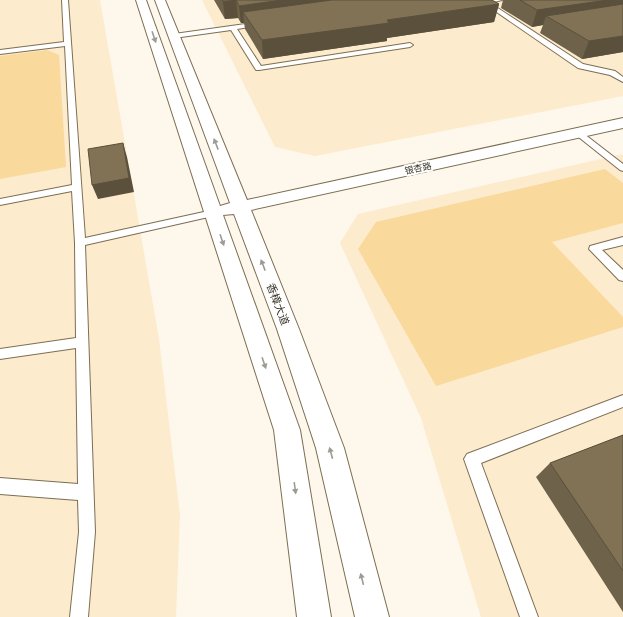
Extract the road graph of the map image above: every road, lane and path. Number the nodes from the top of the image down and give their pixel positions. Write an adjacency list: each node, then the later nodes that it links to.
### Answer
1 (65, 0): 10 (lane)
2 (141, 0): 22 (main road, one-way to 22)
3 (160, 0): 9 (main road, 香樟大道)
4 (499, 0): 8 (lane)
5 (264, 24): 6 (lane)
6 (233, 28): 9 (lane); 11 (lane)
7 (536, 30): 8 (lane)
8 (528, 31): 14 (lane)
9 (174, 36): 21 (main road, 香樟大道, one-way to 9)
10 (67, 44): 12 (lane); 19 (lane)
11 (410, 45)
12 (0, 52)
13 (623, 71): 14 (lane)
14 (612, 73): 15 (lane)
15 (623, 80)
16 (623, 123): 17 (main road, 银杏路)
17 (579, 133): 18 (lane); 21 (main road, 银杏路)
18 (623, 168)
19 (76, 187): 20 (lane); 24 (lane)
20 (0, 202)
21 (240, 207): 22 (main road, 银杏路); 33 (main road, 香樟大道, one-way to 21)
22 (213, 213): 24 (lane); 32 (main road, one-way to 32)
23 (623, 241): 25 (lane)
24 (80, 243): 26 (lane)
25 (623, 277)
26 (83, 342): 27 (lane); 30 (lane)
27 (0, 354)
28 (623, 401): 34 (lane)
29 (0, 486): 30 (lane)
30 (87, 493): 31 (lane)
31 (79, 617)
32 (314, 617)
33 (372, 617)
34 (529, 617)

